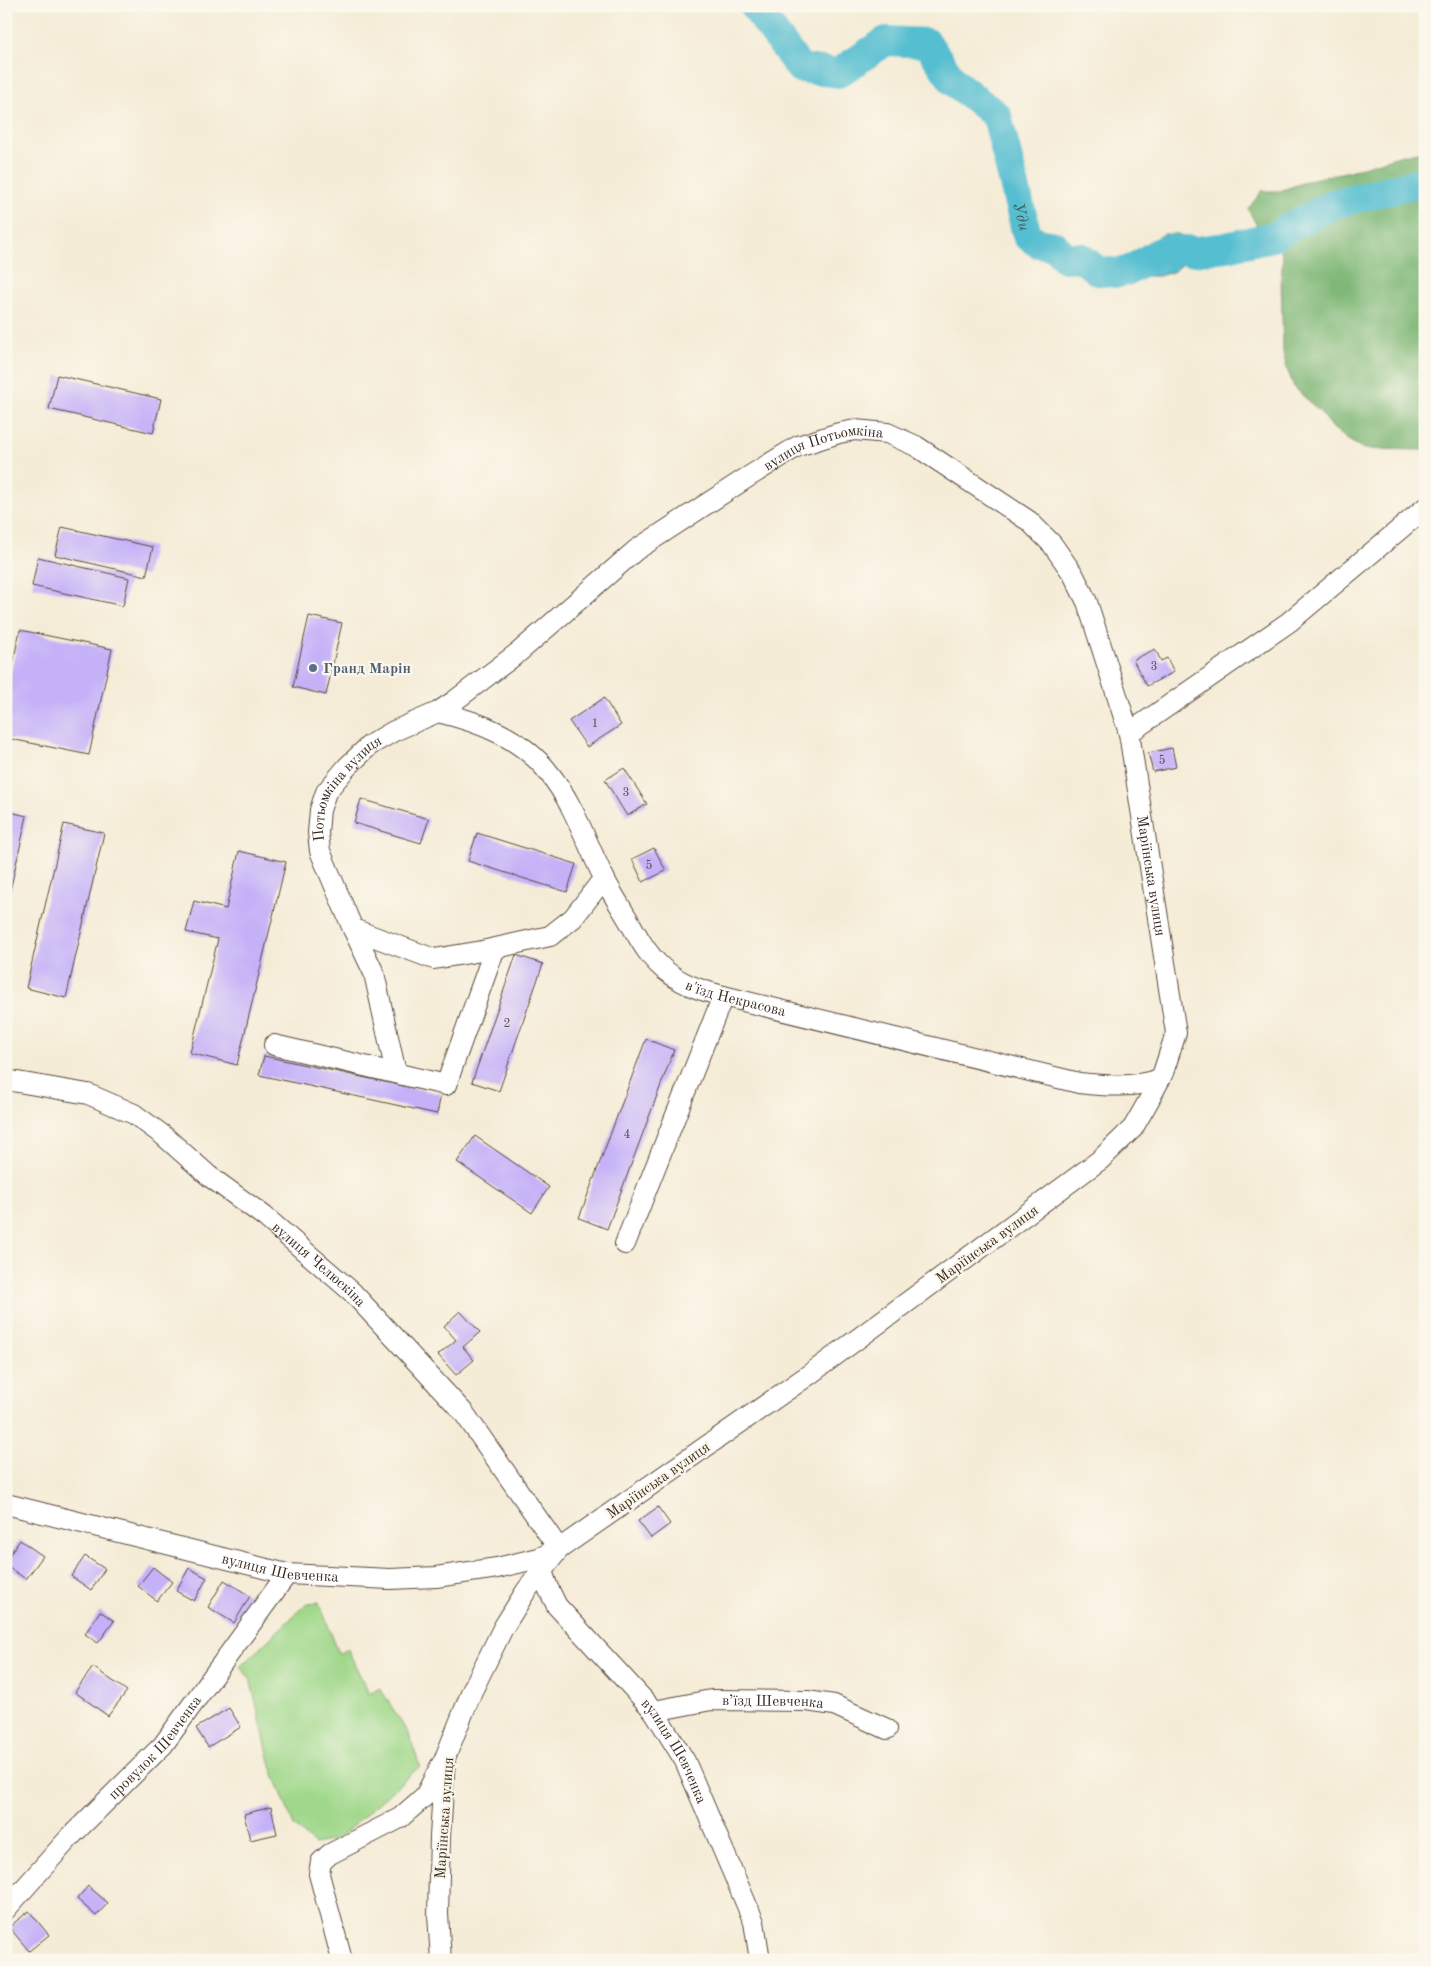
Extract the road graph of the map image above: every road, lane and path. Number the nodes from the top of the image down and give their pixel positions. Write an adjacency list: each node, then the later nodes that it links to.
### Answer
1 (1425, 508): 3 (street)
2 (438, 712): 3 (street, вулиця Потьомкіна); 4 (street, в'їзд Некрасова); 5 (street, Потьомкіна вулиця)
3 (1129, 733): 10 (street, Маріїнська вулиця)
4 (604, 878): 6 (street); 7 (street, в'їзд Некрасова)
5 (353, 929): 6 (street); 9 (street, Потьомкіна вулиця)
6 (496, 948): 9 (street)
7 (723, 996): 10 (street, в'їзд Некрасова); 12 (street)
8 (274, 1045): 9 (street)
9 (396, 1073)
10 (1160, 1079): 14 (street, Маріїнська вулиця)
11 (6, 1080): 14 (street, вулиця Челюскіна)
12 (625, 1244)
13 (6, 1504): 16 (street, вулиця Шевченка)
14 (559, 1549): 15 (street, Маріїнська вулиця); 16 (street, вулиця Шевченка)
15 (542, 1571): 17 (street, вулиця Шевченка); 19 (street, Маріїнська вулиця)
16 (287, 1574): 20 (street, провулок Шевченка)
17 (654, 1711): 18 (street, в’їзд Шевченка); 23 (street, вулиця Шевченка)
18 (887, 1729)
19 (445, 1758): 21 (street); 22 (street, Маріїнська вулиця)
20 (6, 1909)
21 (342, 1960)
22 (441, 1960)
23 (760, 1960)

